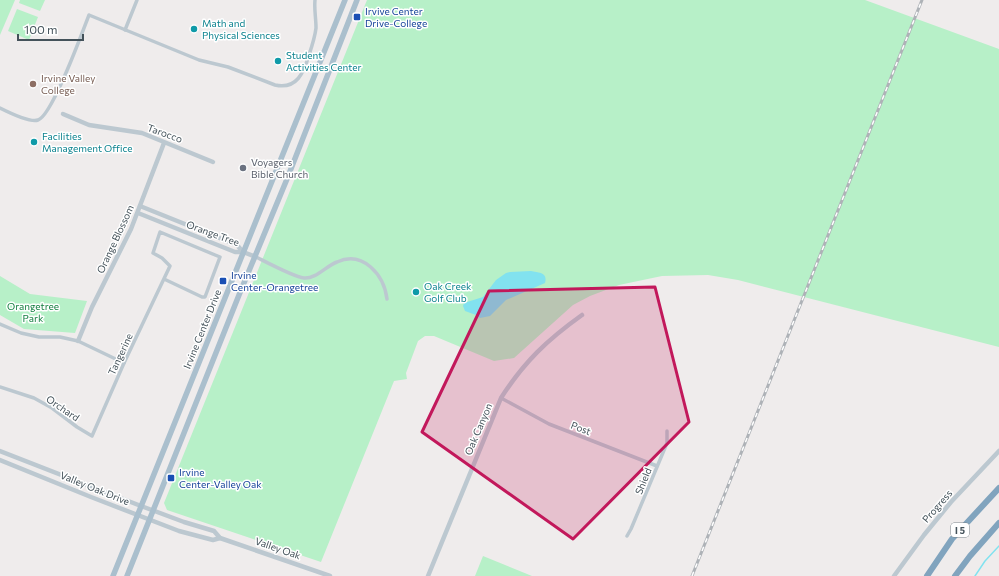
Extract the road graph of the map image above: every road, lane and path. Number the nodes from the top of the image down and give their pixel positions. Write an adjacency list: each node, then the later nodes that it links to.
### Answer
1 (137, 0): 5 (street)
2 (315, 0): 5 (street)
3 (345, 0): 12 (main road, Irvine Center Drive)
4 (357, 0): 13 (main road)
5 (125, 30): 6 (street)
6 (0, 108)
7 (64, 114): 8 (street, Tarocco)
8 (164, 143): 9 (street, Tarocco); 10 (street, Orange Blossom)
9 (213, 162)
10 (140, 206): 11 (street, Orange Blossom); 12 (street, Orange Tree)
11 (138, 213): 12 (street, Orange Tree); 18 (street, Orange Blossom)
12 (243, 252): 13 (street); 31 (main road, Irvine Center Drive)
13 (256, 257): 15 (street); 32 (main road)
14 (164, 279): 14 (street, Tangerine); 19 (street, Tangerine)
15 (387, 299)
16 (582, 314): 21 (street, Oak Canyon)
17 (0, 324): 18 (street)
18 (78, 341): 19 (street)
19 (124, 363): 23 (street, Tangerine)
20 (0, 387): 23 (street, Orchard)
21 (501, 398): 28 (street, Post); 41 (street, Oak Canyon)
22 (667, 431): 28 (street, Shield)
23 (92, 436)
24 (0, 451): 27 (street, Valley Oak Drive)
25 (999, 451): 42 (street, Progress)
26 (0, 460): 29 (street, Valley Oak Drive)
27 (36, 465): 29 (street); 31 (street, Valley Oak Drive)
28 (657, 466): 36 (street, Shield)
29 (33, 473): 33 (street, Valley Oak Drive)
30 (999, 488): 43 (highway, I 5)
31 (141, 506): 32 (street, Valley Oak Drive); 33 (main road, Irvine Center Drive)
32 (153, 510): 34 (main road); 37 (street, Valley Oak)
33 (138, 515): 34 (street, Valley Oak Drive); 38 (main road, Irvine Center Drive)
34 (150, 520): 37 (street, Valley Oak); 39 (main road)
35 (999, 523): 44 (highway, I 5)
36 (626, 536)
37 (220, 538): 40 (street, Valley Oak)
38 (113, 576)
39 (127, 576)
40 (330, 576)
41 (428, 576)
42 (894, 576)
43 (927, 576)
44 (955, 576)

